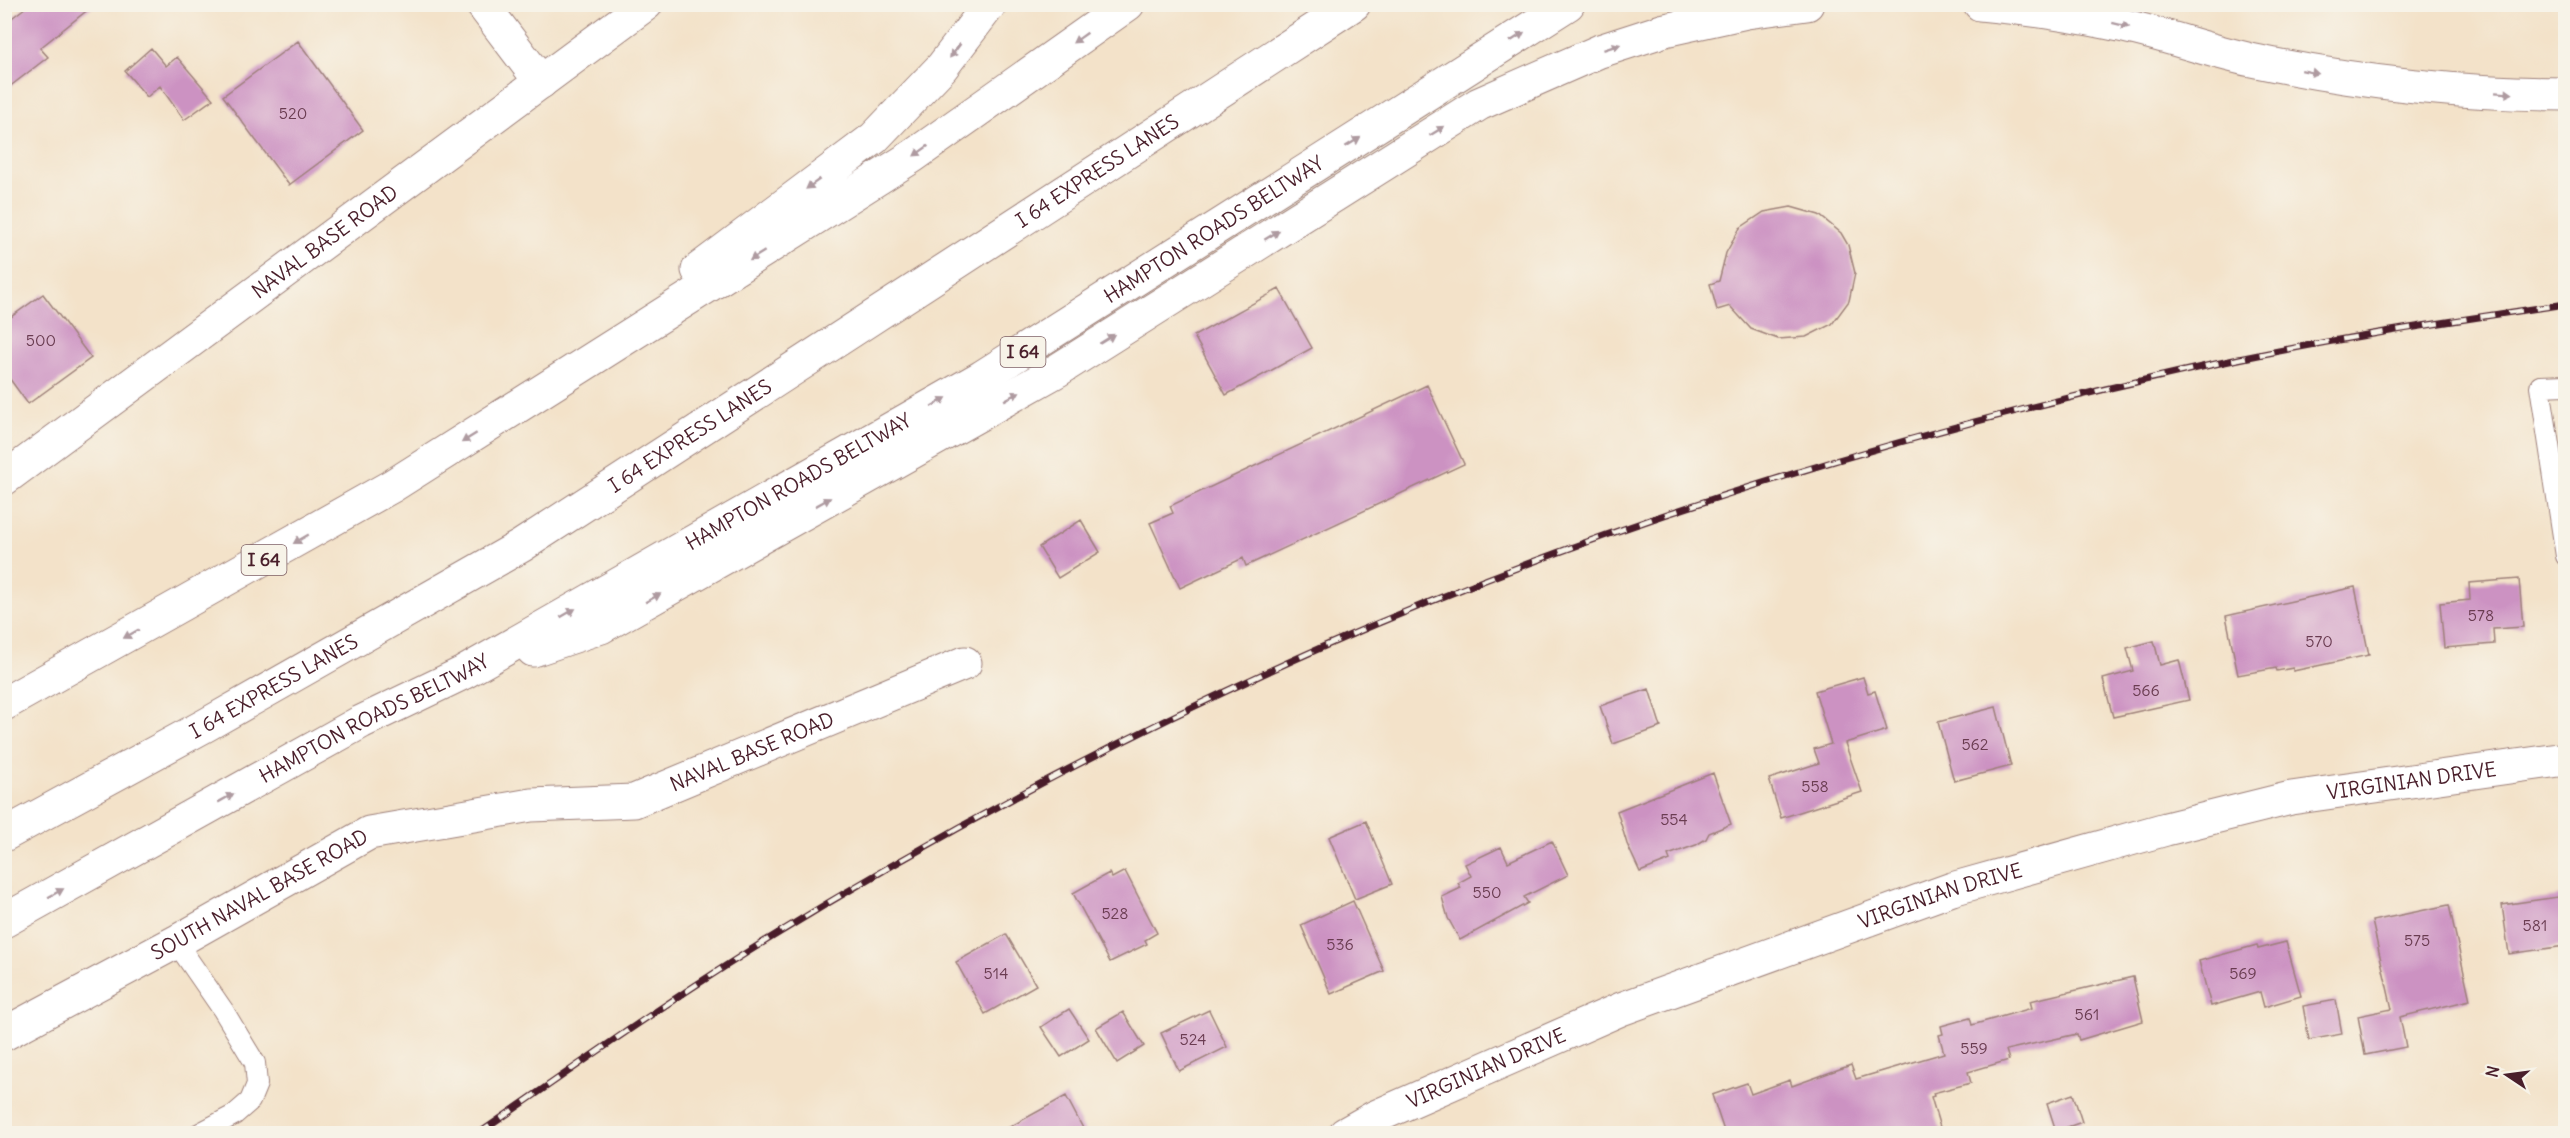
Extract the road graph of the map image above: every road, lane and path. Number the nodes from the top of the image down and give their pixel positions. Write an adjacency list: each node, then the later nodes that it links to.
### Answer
1 (482, 4): 9 (main road)
2 (646, 4): 9 (main road, NAVAL BASE ROAD)
3 (990, 4): 12 (main road, one-way to 12)
4 (1128, 4): 12 (main road, I 64, one-way to 12)
5 (1354, 4): 20 (main road, I 64 EXPRESS LANES)
6 (1568, 4): 16 (main road, HAMPTON ROADS BELTWAY / I 64, one-way to 6)
7 (1807, 4): 16 (main road, one-way to 7)
8 (1980, 4): 10 (main road, one-way to 10)
9 (541, 82): 13 (main road, NAVAL BASE ROAD)
10 (2565, 94)
11 (2565, 385): 14 (lane)
12 (518, 407): 17 (main road, I 64, one-way to 17)
13 (4, 479)
14 (2565, 556)
15 (965, 663): 19 (main road, NAVAL BASE ROAD)
16 (463, 673): 21 (main road, HAMPTON ROADS BELTWAY / I 64, one-way to 16)
17 (4, 704)
18 (2565, 759): 25 (main road, VIRGINIAN DRIVE)
19 (531, 805): 22 (main road, SOUTH NAVAL BASE ROAD)
20 (4, 835)
21 (4, 921)
22 (176, 942): 23 (main road, SOUTH NAVAL BASE ROAD); 24 (lane)
23 (4, 1034)
24 (198, 1134)
25 (1345, 1134)

